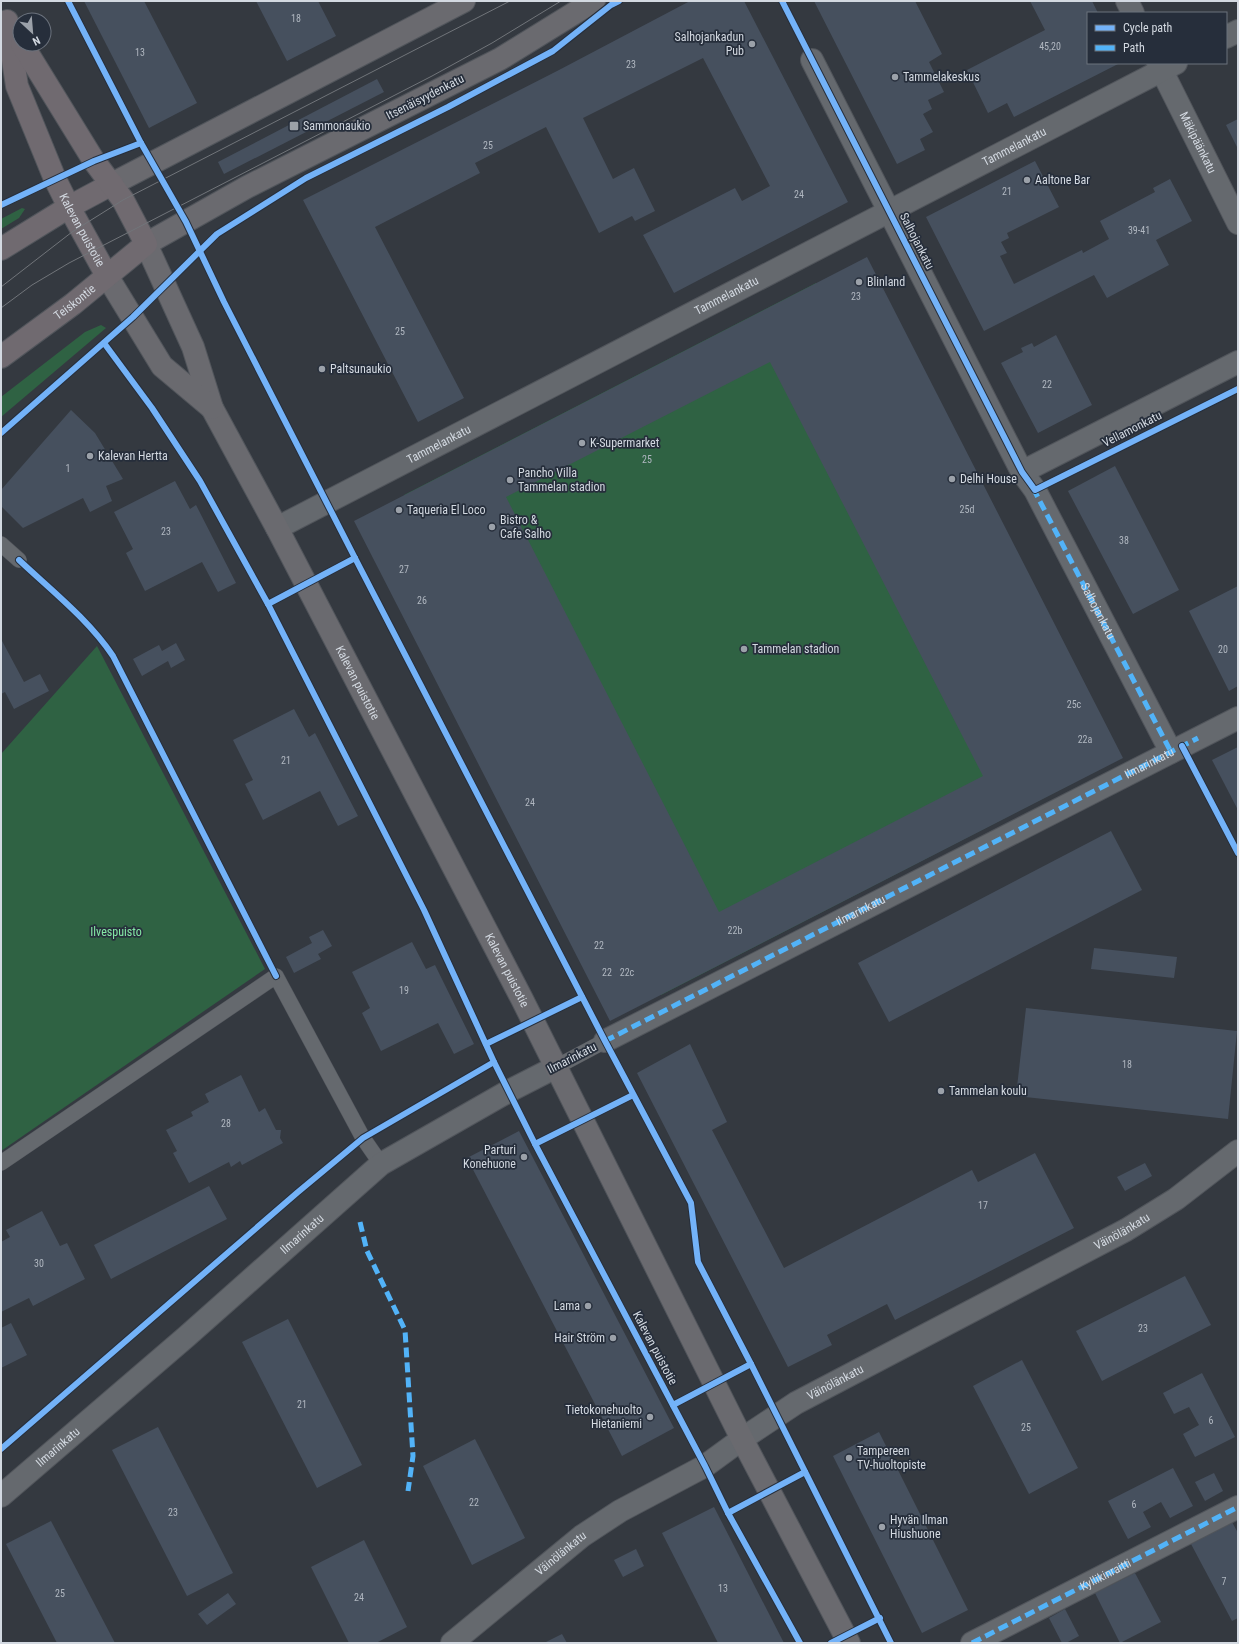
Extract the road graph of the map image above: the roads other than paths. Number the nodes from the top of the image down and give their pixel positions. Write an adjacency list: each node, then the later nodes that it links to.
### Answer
1 (464, 1): 12 (main road)
2 (594, 1): 16 (main road, Itsenäisyydenkatu)
3 (1127, 1): 4 (street)
4 (1132, 12)
5 (4, 14): 6 (main road, Kalevan puistotie); 13 (main road, Kalevan puistotie)
6 (12, 28)
7 (1238, 31): 8 (street)
8 (1227, 36)
9 (27, 52): 12 (main road, Kalevan puistotie)
10 (812, 60): 14 (street, Salhojankatu)
11 (1165, 65): 14 (street, Tammelankatu); 15 (street, Mäkipäänkatu)
12 (112, 184): 13 (main road); 16 (main road, Kalevan puistotie)
13 (69, 207): 17 (main road); 18 (main road, Kalevan puistotie)
14 (889, 211): 22 (street, Salhojankatu); 23 (street, Tammelankatu)
15 (1238, 223)
16 (146, 244): 18 (main road, Teiskontie); 21 (main road, Kalevan puistotie)
17 (1, 249)
18 (107, 276): 19 (main road, Teiskontie); 21 (main road, Kalevan puistotie)
19 (1, 357)
20 (1238, 362): 22 (street, Vellamonkatu)
21 (212, 408): 23 (main road, Kalevan puistotie)
22 (1022, 472): 27 (street, Salhojankatu)
23 (277, 528): 29 (main road, Kalevan puistotie)
24 (1, 544): 25 (lane)
25 (19, 560)
26 (1238, 718): 27 (street, Ilmarinkatu)
27 (1171, 752): 28 (street, Ilmarinkatu)
28 (605, 1041): 29 (lane, Ilmarinkatu)
29 (556, 1067): 32 (street, Ilmarinkatu); 33 (main road, Kalevan puistotie)
30 (1238, 1151): 33 (street, Väinölänkatu)
31 (1, 1163): 32 (lane)
32 (381, 1164): 34 (street, Ilmarinkatu)
33 (742, 1438): 36 (street, Väinölänkatu); 37 (main road, Kalevan puistotie)
34 (1, 1496)
35 (1238, 1507): 38 (street, Kyllikinraitti)
36 (452, 1643)
37 (849, 1643)
38 (972, 1643)

